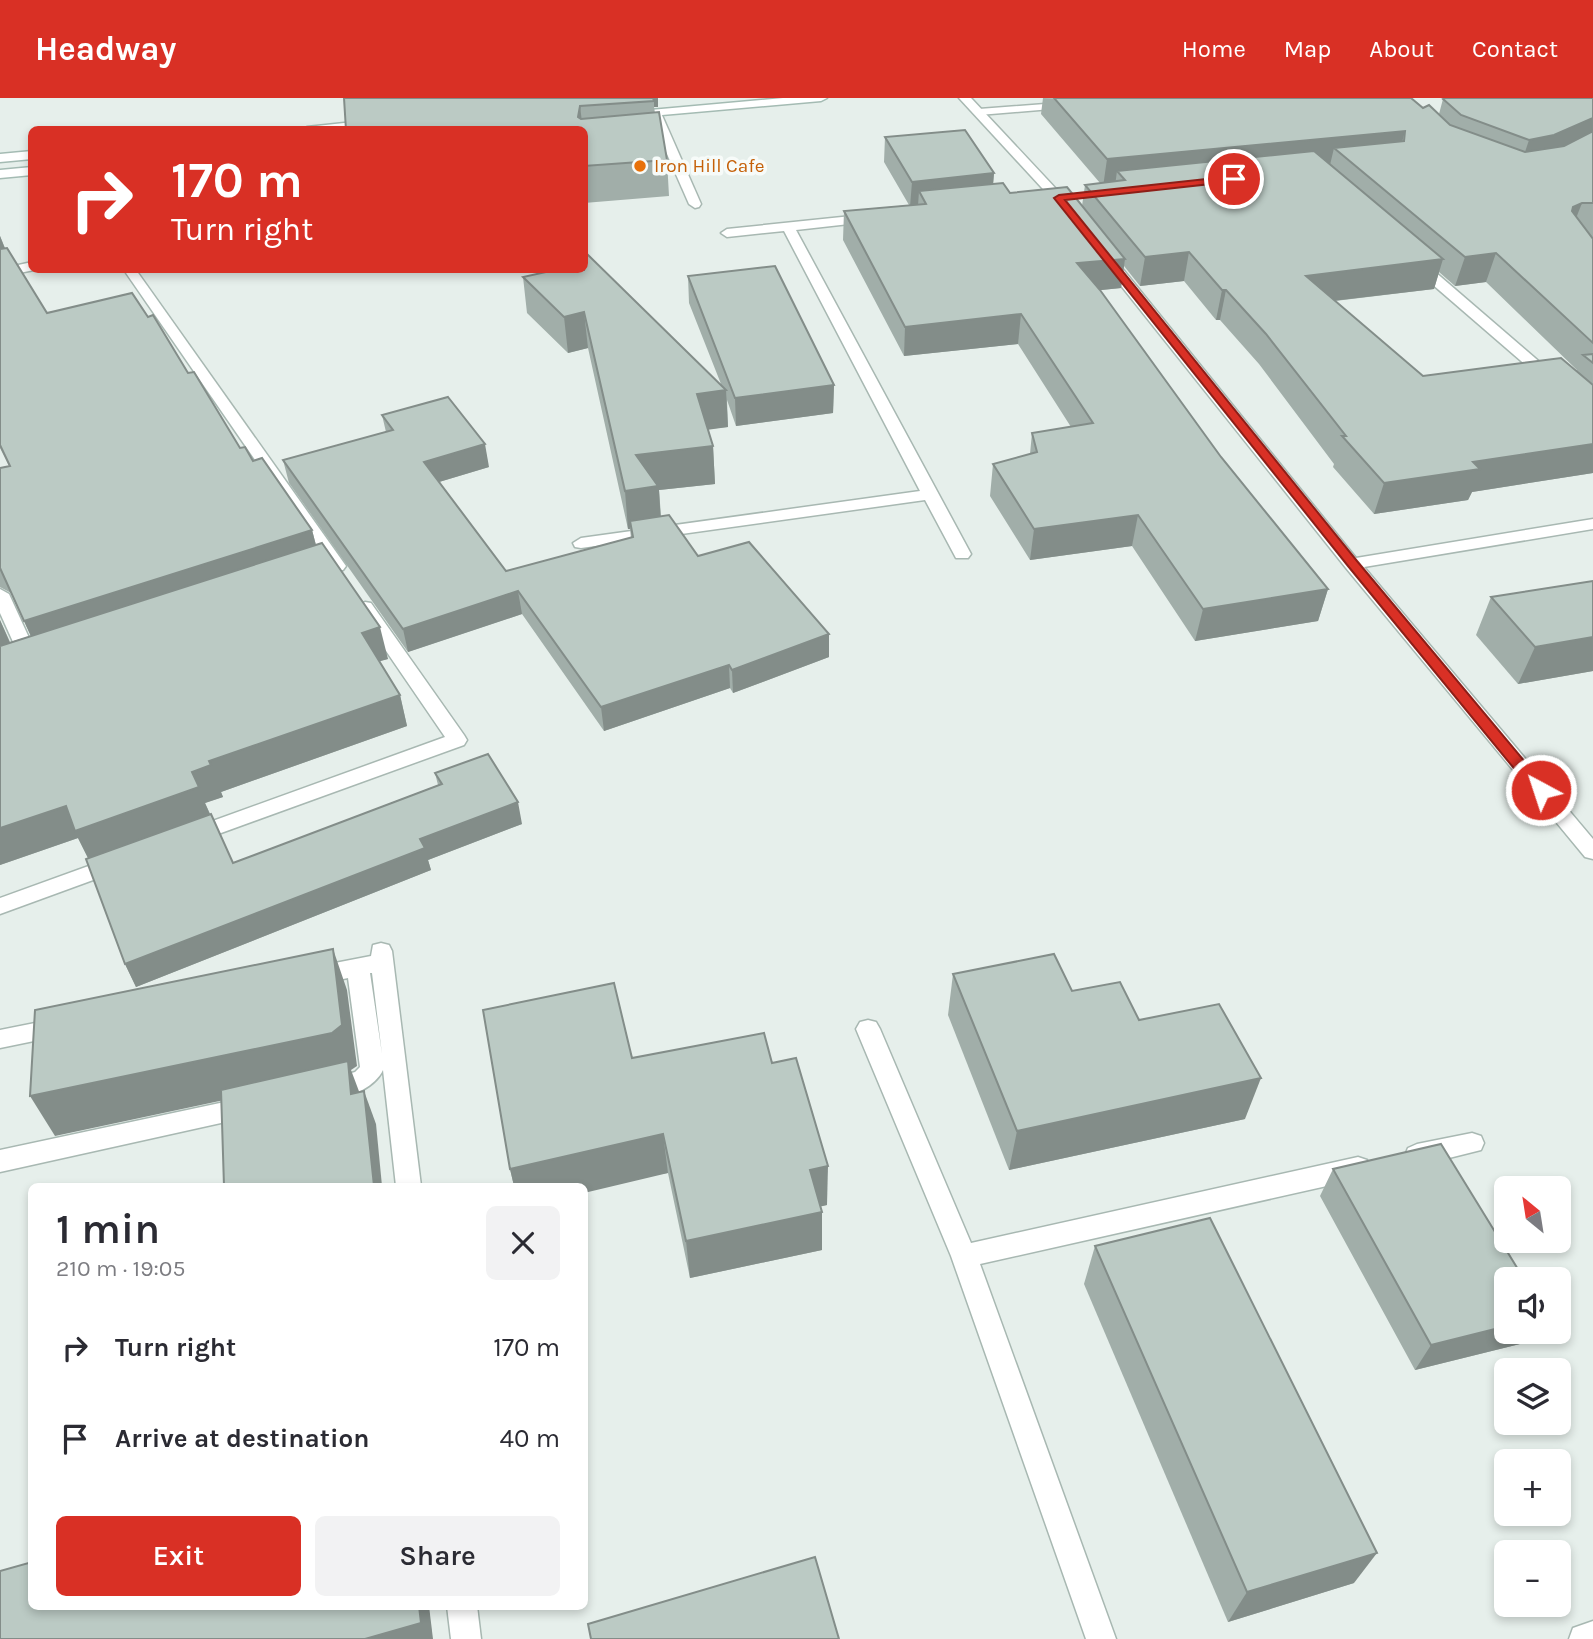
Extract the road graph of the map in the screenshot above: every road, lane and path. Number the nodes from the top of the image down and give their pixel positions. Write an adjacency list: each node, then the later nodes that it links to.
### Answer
1 (821, 98): 5 (street)
2 (965, 98): 4 (street)
3 (1085, 104): 4 (street)
4 (979, 112): 17 (street)
5 (655, 113): 6 (street); 9 (street)
6 (618, 116)
7 (389, 122): 8 (street)
8 (348, 126)
9 (667, 141): 10 (street); 15 (street)
10 (653, 142)
11 (28, 155): 12 (street)
12 (0, 158)
13 (28, 171): 14 (street)
14 (0, 174)
15 (695, 204)
16 (883, 216): 18 (street)
17 (1076, 219)
18 (788, 227): 19 (street); 26 (street)
19 (727, 233)
20 (1093, 241): 30 (street)
21 (1404, 253): 25 (street)
22 (28, 267): 23 (street)
23 (0, 273)
24 (132, 273): 31 (street)
25 (1593, 416)
26 (930, 494): 28 (street); 29 (street)
27 (1593, 524): 30 (street)
28 (581, 543)
29 (962, 554)
30 (1352, 564): 36 (street)
31 (333, 569)
32 (0, 594): 34 (street)
33 (358, 597): 35 (street)
34 (10, 671)
35 (170, 844)
36 (1592, 852)
37 (144, 854): 38 (street)
38 (0, 906)
39 (358, 968): 40 (street); 44 (street); 48 (street)
40 (291, 981)
41 (75, 1024): 43 (street)
42 (868, 1029): 49 (street)
43 (0, 1039)
44 (311, 1093)
45 (270, 1102): 47 (street)
46 (1472, 1143): 49 (street)
47 (0, 1161)
48 (410, 1183)
49 (964, 1256): 53 (street)
50 (462, 1610): 52 (street)
51 (1593, 1636): 54 (street)
52 (466, 1639)
53 (1101, 1639)
54 (1584, 1639)

